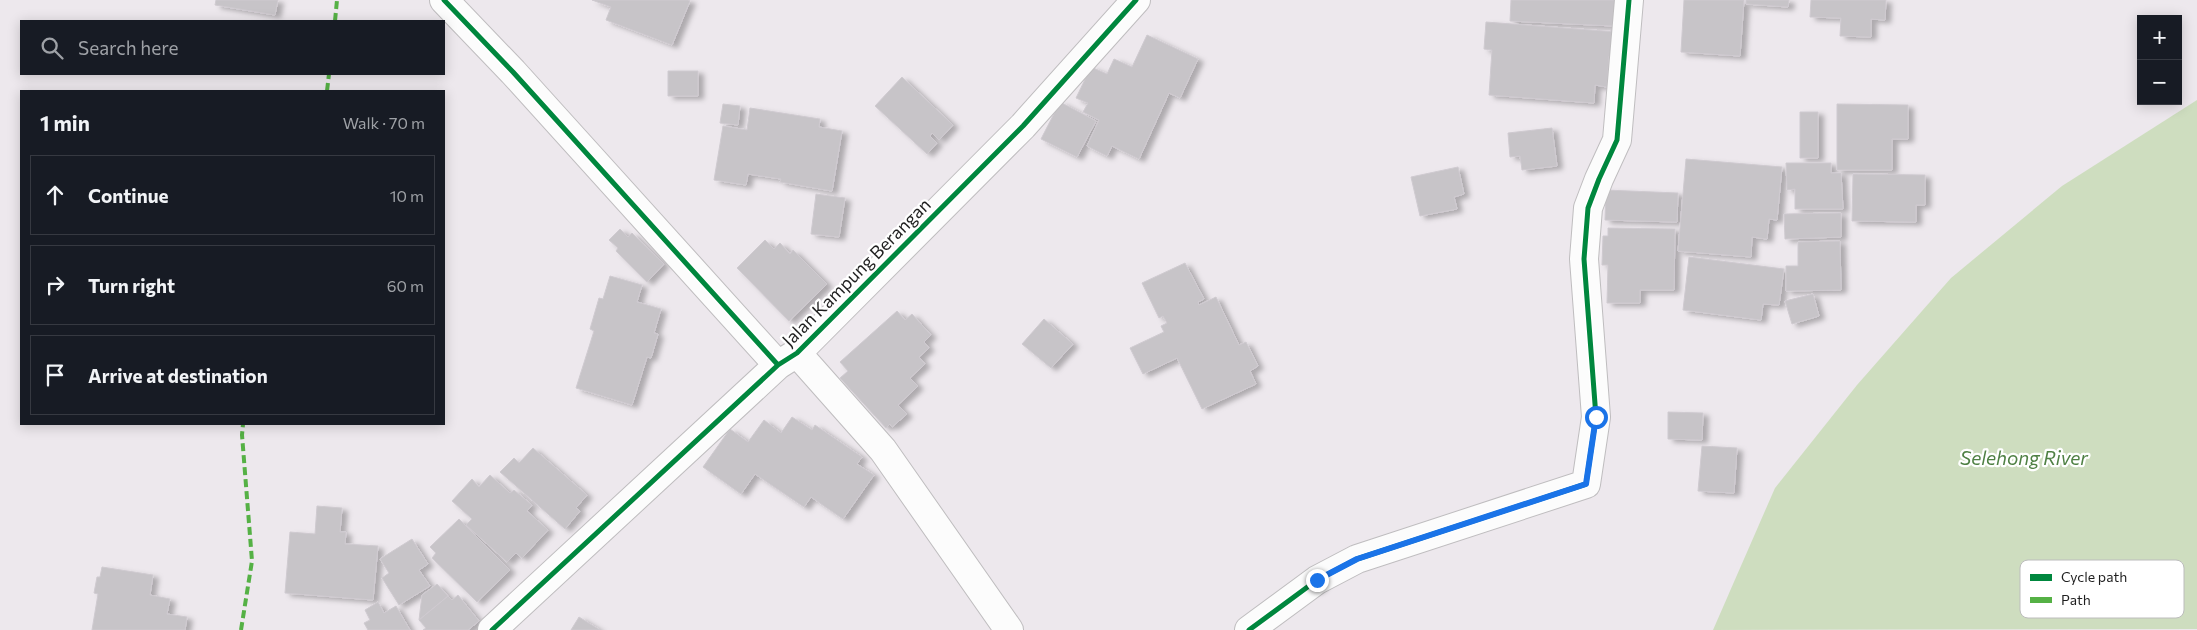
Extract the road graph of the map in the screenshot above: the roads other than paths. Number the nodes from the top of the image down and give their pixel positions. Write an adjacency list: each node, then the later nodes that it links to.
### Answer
1 (444, 0): 4 (street)
2 (1136, 0): 4 (street, Jalan Kampung Berangan)
3 (1629, 0): 7 (street)
4 (787, 359): 5 (street, Jalan Kampung Berangan); 6 (street)
5 (492, 630)
6 (1009, 630)
7 (1249, 630)

